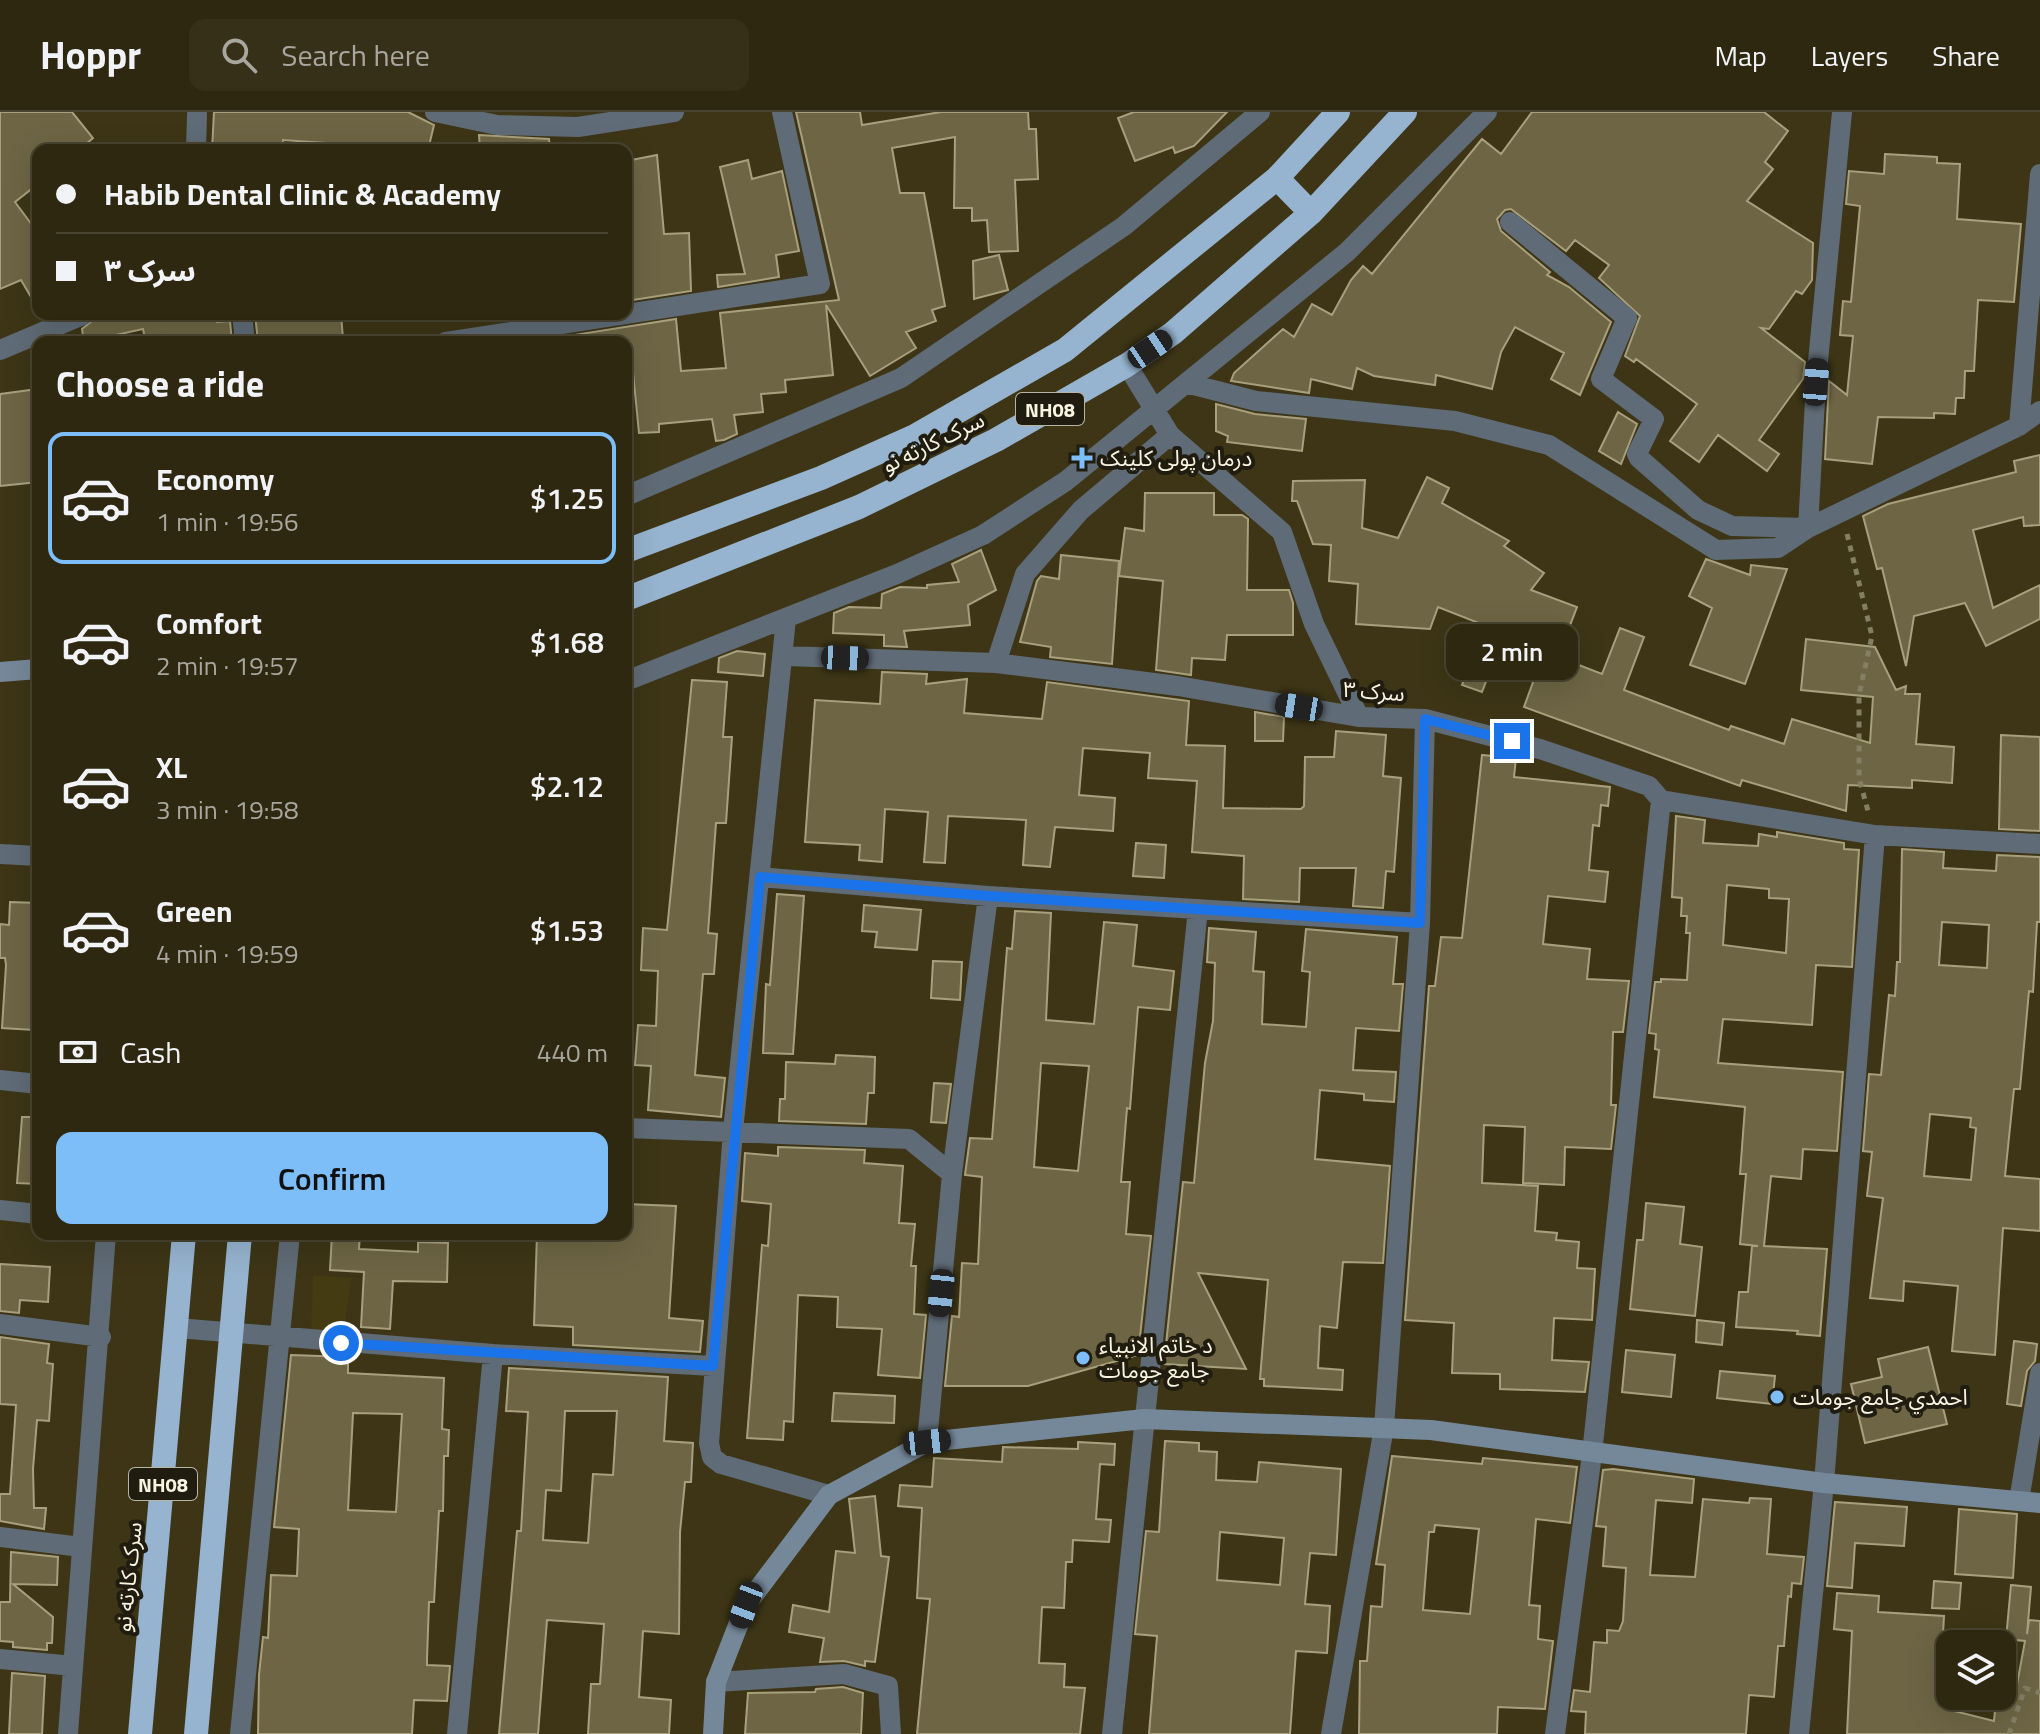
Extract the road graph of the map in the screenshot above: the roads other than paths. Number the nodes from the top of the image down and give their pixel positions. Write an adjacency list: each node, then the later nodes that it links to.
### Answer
1 (435, 112): 10 (street)
2 (674, 112): 10 (street)
3 (782, 112): 16 (street)
4 (1260, 112): 29 (street)
5 (1405, 112): 14 (highway, سرک کارته نو / NH08)
6 (1487, 112): 24 (street)
7 (1842, 112): 30 (street)
8 (1335, 113): 13 (highway, سرک کارته نو / NH08)
9 (197, 114): 11 (street)
10 (496, 118)
11 (196, 144)
12 (2040, 174): 27 (street)
13 (1277, 178): 14 (highway); 31 (highway, سرک کارته نو / NH08)
14 (1311, 213): 23 (highway, سرک کارته نو / NH08)
15 (1510, 222): 30 (street)
16 (632, 313)
17 (71, 320): 20 (street)
18 (588, 320): 21 (street)
19 (32, 336): 22 (street)
20 (33, 336)
21 (485, 336)
22 (0, 350)
23 (1127, 365): 25 (street); 32 (highway, سرک کارته نو / NH08)
24 (1186, 383): 25 (street); 30 (street)
25 (1154, 409): 28 (street); 33 (street)
26 (2040, 411): 27 (street)
27 (2019, 426): 30 (street)
28 (1170, 435): 35 (street); 39 (street)
29 (632, 493)
30 (1808, 528)
31 (632, 549)
32 (632, 597)
33 (786, 619): 34 (street); 38 (street)
34 (785, 656): 35 (street, سرک ۳); 46 (street)
35 (996, 663): 39 (street, سرک ۳)
36 (32, 669): 37 (street)
37 (0, 672)
38 (632, 679)
39 (1359, 717): 40 (street, سرک ۳)
40 (1425, 719): 41 (street, سرک ۳); 49 (street)
41 (1661, 800): 42 (street, سرک ۳); 72 (street)
42 (1875, 835): 43 (street, سرک ۳); 73 (street)
43 (2040, 844)
44 (0, 854): 45 (street)
45 (32, 856)
46 (760, 877): 47 (street); 53 (street)
47 (988, 896): 48 (street); 54 (street)
48 (1198, 909): 49 (street); 69 (street)
49 (1420, 923): 70 (street)
50 (0, 1080): 51 (street)
51 (32, 1083)
52 (632, 1128): 53 (street)
53 (733, 1131): 54 (street); 67 (street)
54 (952, 1174): 71 (street)
55 (0, 1210): 56 (street)
56 (32, 1213)
57 (106, 1240): 64 (street)
58 (184, 1240): 62 (highway, سرک کارته نو / NH08)
59 (240, 1240): 63 (highway, NH08)
60 (289, 1240): 65 (street)
61 (0, 1324): 64 (street)
62 (177, 1328): 63 (street); 83 (highway, سرک کارته نو / NH08)
63 (232, 1334): 65 (street); 84 (highway, NH08)
64 (101, 1337): 78 (street)
65 (280, 1338): 66 (street); 85 (street)
66 (493, 1354): 67 (street); 86 (street)
67 (713, 1366): 74 (street)
68 (2040, 1373): 75 (street)
69 (1144, 1419): 70 (street); 71 (street); 89 (street)
70 (1384, 1427): 72 (street); 90 (street)
71 (927, 1442): 74 (street)
72 (1592, 1454): 73 (street); 91 (street)
73 (1824, 1483): 75 (street); 92 (street)
74 (829, 1495): 81 (street)
75 (2019, 1501): 76 (street)
76 (2040, 1503)
77 (0, 1537): 78 (street)
78 (81, 1547): 80 (street)
79 (0, 1659): 80 (street)
80 (73, 1666): 82 (street)
81 (716, 1682): 87 (street); 88 (street)
82 (68, 1734)
83 (140, 1734)
84 (196, 1734)
85 (240, 1734)
86 (457, 1734)
87 (713, 1734)
88 (891, 1734)
89 (1112, 1734)
90 (1331, 1734)
91 (1555, 1734)
92 (1799, 1734)

